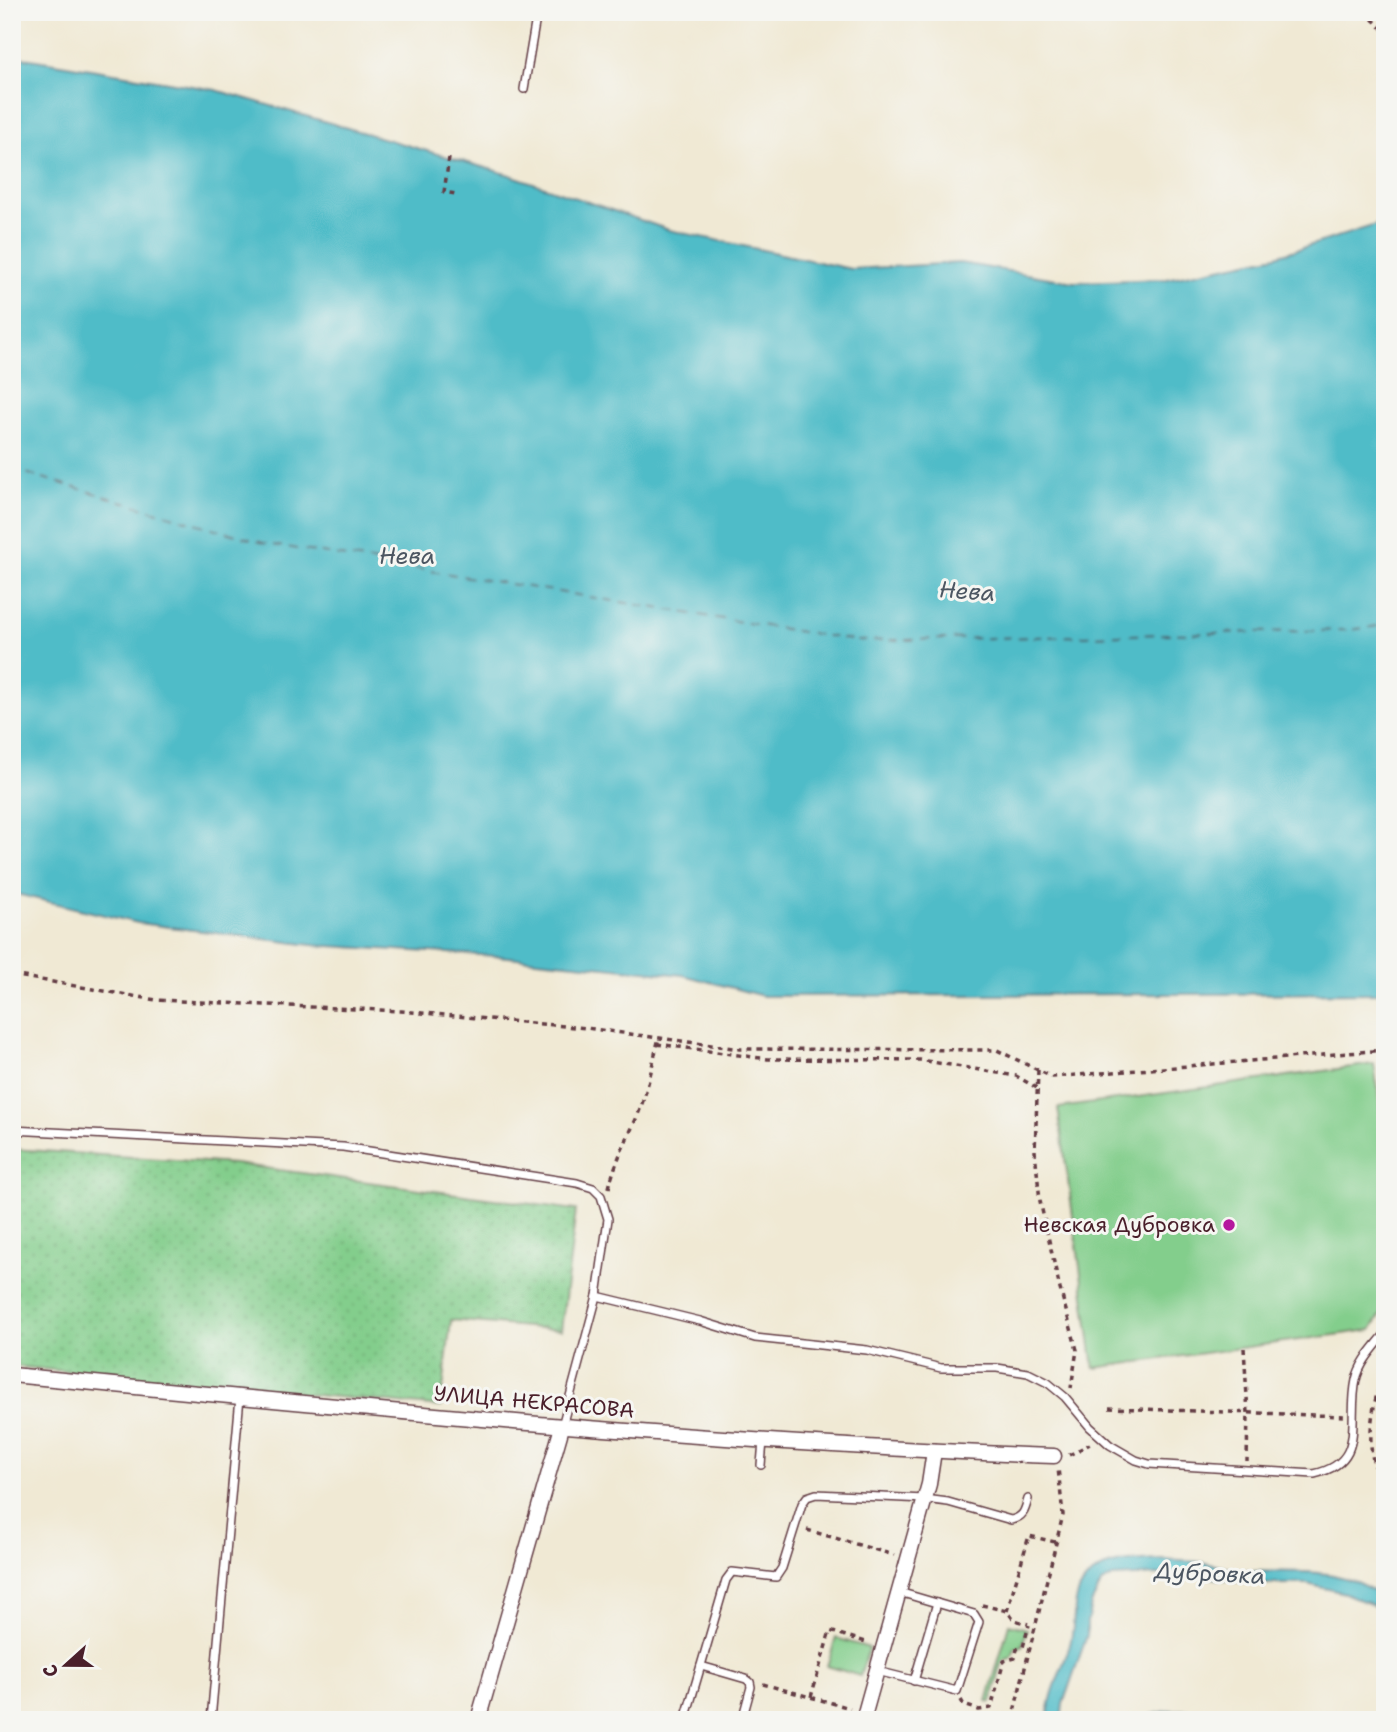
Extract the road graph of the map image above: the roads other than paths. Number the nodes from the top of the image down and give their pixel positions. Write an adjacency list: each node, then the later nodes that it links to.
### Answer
1 (537, 12): 2 (lane)
2 (524, 89)
3 (12, 1130): 4 (lane)
4 (597, 1296): 5 (lane); 8 (lane)
5 (1385, 1334)
6 (12, 1375): 7 (street, УЛИЦА НЕКРАСОВА)
7 (240, 1397): 8 (street, УЛИЦА НЕКРАСОВА); 21 (lane)
8 (562, 1427): 9 (street, УЛИЦА НЕКРАСОВА); 22 (street)
9 (763, 1440): 10 (street, УЛИЦА НЕКРАСОВА); 12 (lane)
10 (934, 1451): 11 (street, УЛИЦА НЕКРАСОВА); 13 (street)
11 (1054, 1456)
12 (761, 1465)
13 (925, 1499): 14 (lane); 15 (street); 17 (lane)
14 (1028, 1499)
15 (899, 1592): 16 (lane); 18 (street)
16 (937, 1603): 19 (lane); 19 (lane)
17 (701, 1665): 23 (lane); 24 (lane)
18 (877, 1671): 19 (lane); 20 (street)
19 (914, 1681)
20 (864, 1716)
21 (211, 1720)
22 (478, 1720)
23 (685, 1720)
24 (742, 1720)

